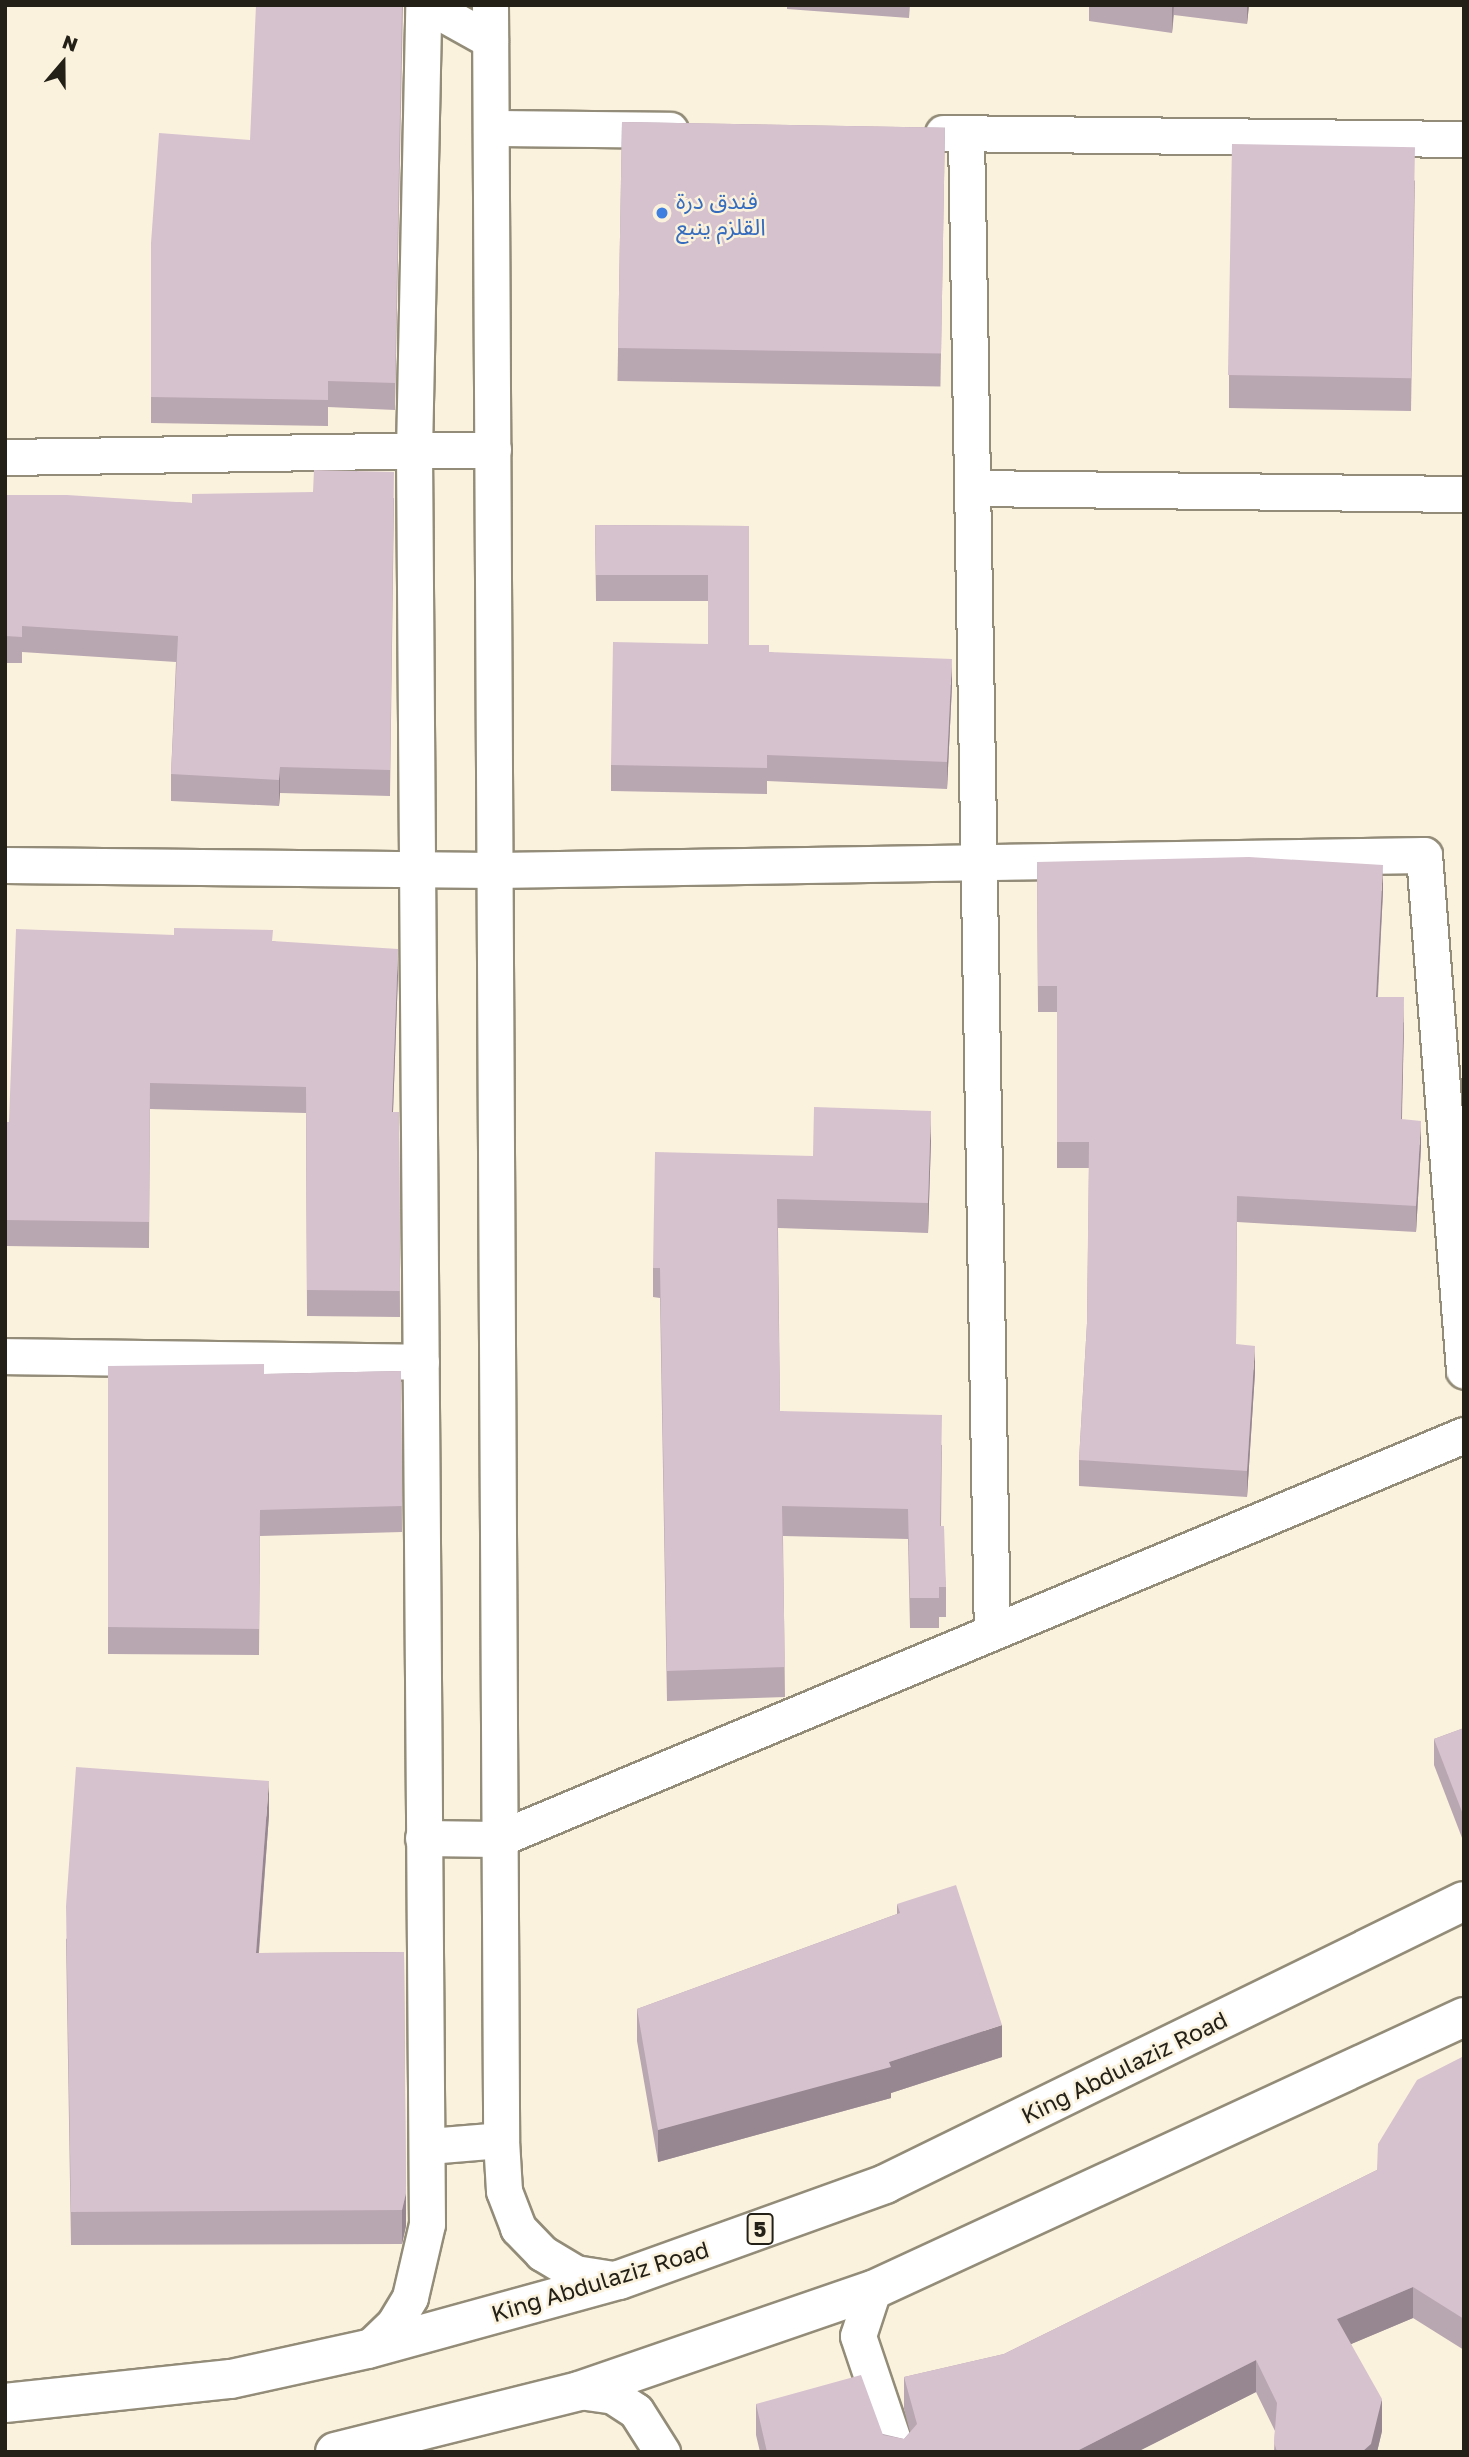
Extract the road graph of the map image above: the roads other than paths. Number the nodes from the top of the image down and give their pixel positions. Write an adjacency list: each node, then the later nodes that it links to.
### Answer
1 (425, 5): 3 (street); 10 (street)
2 (490, 5): 3 (street)
3 (490, 40): 4 (street)
4 (491, 128): 5 (street); 9 (street)
5 (701, 130)
6 (910, 133): 7 (street)
7 (966, 134): 8 (street); 12 (street)
8 (1464, 139)
9 (493, 449): 10 (street); 17 (street)
10 (414, 451): 11 (street); 16 (street)
11 (5, 457)
12 (972, 488): 13 (street); 14 (street)
13 (1464, 494)
14 (979, 862): 17 (street); 20 (street); 22 (street)
15 (5, 865): 16 (street)
16 (419, 870): 17 (street); 19 (street)
17 (494, 870): 24 (street)
18 (5, 1356): 19 (street)
19 (421, 1362): 23 (street)
20 (1464, 1370)
21 (1464, 1435): 22 (street)
22 (992, 1633): 24 (street)
23 (423, 1838): 24 (street); 28 (street)
24 (498, 1839): 27 (street)
25 (1464, 1901): 29 (highway, King Abdulaziz Road / 5)
26 (1464, 2017): 30 (highway)
27 (501, 2140): 28 (street); 29 (street)
28 (428, 2146): 31 (street)
29 (619, 2280): 31 (highway, King Abdulaziz Road / 5)
30 (873, 2290): 32 (highway); 36 (street)
31 (368, 2349): 33 (highway, King Abdulaziz Road / 5)
32 (579, 2391): 34 (highway); 35 (street)
33 (5, 2403)
34 (335, 2452)
35 (662, 2452)
36 (897, 2452)

